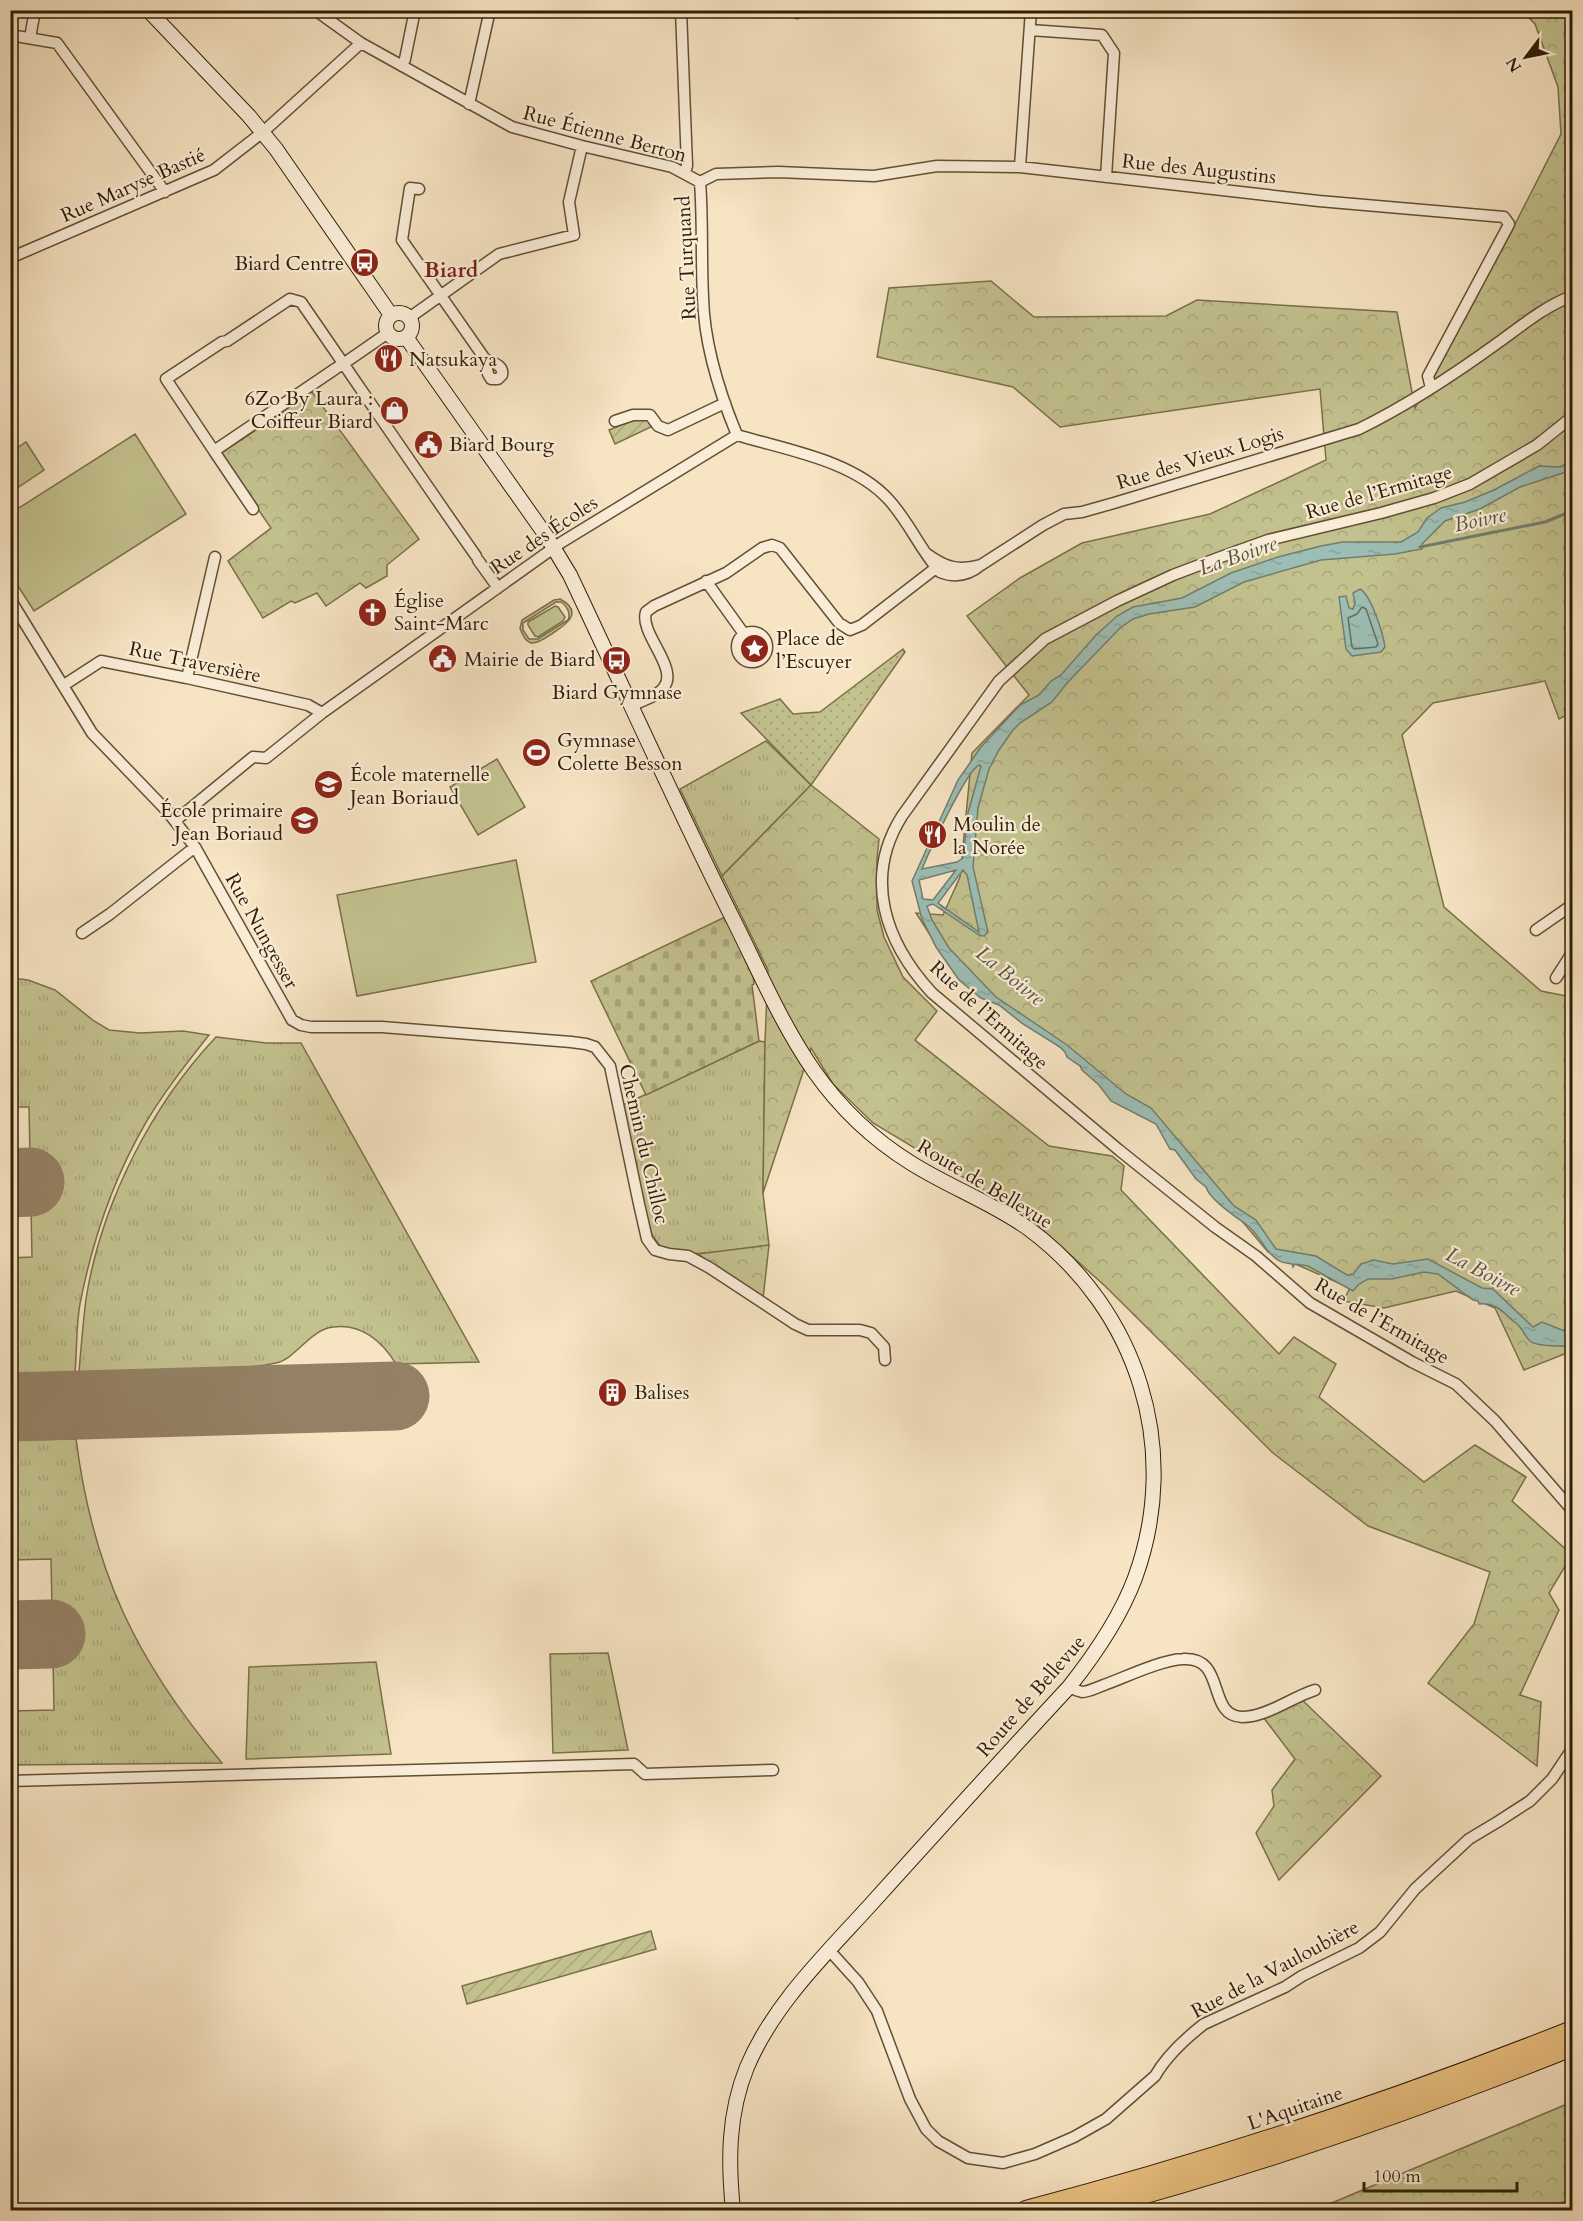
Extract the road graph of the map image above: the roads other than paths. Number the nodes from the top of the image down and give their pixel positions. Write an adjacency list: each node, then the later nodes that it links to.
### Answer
1 (35, 10): 10 (street)
2 (148, 10): 14 (street)
3 (315, 10): 11 (street, Rue Étienne Berton)
4 (415, 10): 12 (street)
5 (490, 10): 13 (street)
6 (681, 10): 17 (street)
7 (1031, 10): 8 (street)
8 (1030, 30): 16 (street); 18 (street)
9 (10, 35): 10 (street)
10 (30, 38): 21 (street)
11 (362, 43): 12 (street, Rue Étienne Berton); 14 (street, Rue Maryse Bastié)
12 (402, 66): 13 (street, Rue Étienne Berton)
13 (469, 104): 15 (street, Rue Étienne Berton)
14 (263, 132): 21 (street, Rue Maryse Bastié); 25 (street)
15 (582, 146): 17 (street, Rue Étienne Berton); 23 (street)
16 (1020, 167): 18 (street, Rue des Augustins); 19 (street, Rue des Augustins)
17 (685, 172): 19 (street, Rue Étienne Berton)
18 (1106, 177): 31 (street, Rue des Augustins)
19 (700, 182): 32 (street, Rue Turquand)
20 (419, 189): 23 (street)
21 (165, 192): 22 (street, Rue Maryse Bastié)
22 (10, 258)
23 (439, 296): 26 (street); 29 (street)
24 (1572, 296): 31 (street, Rue des Vieux Logis)
25 (391, 315): 26 (street); 27 (street)
26 (409, 318): 28 (street)
27 (388, 333): 28 (street); 30 (street)
28 (406, 337): 38 (street, Route de Bellevue)
29 (485, 359)
30 (344, 364): 36 (street); 36 (street); 42 (street)
31 (1431, 388): 40 (street, Rue des Vieux Logis)
32 (725, 403): 34 (street); 35 (street, Rue Turquand)
33 (1572, 417): 58 (street, Rue de l’Ermitage)
34 (615, 421)
35 (737, 435): 38 (street, Rue des Écoles); 40 (street)
36 (214, 451): 37 (street)
37 (253, 509)
38 (553, 548): 42 (street, Rue des Écoles); 47 (street, Route de Bellevue)
39 (216, 557): 45 (street)
40 (939, 566): 41 (street)
41 (706, 581): 44 (street); 47 (street)
42 (498, 588): 48 (street, Rue des Écoles)
43 (10, 599): 46 (street, Rue Nungesser)
44 (744, 634)
45 (188, 678): 46 (street, Rue Traversière); 48 (street, Rue Traversière)
46 (64, 686): 49 (street, Rue Nungesser)
47 (631, 706): 59 (street, Route de Bellevue)
48 (322, 713): 49 (street, Rue des Écoles)
49 (175, 821): 50 (street, Rue Nungesser)
50 (195, 847): 53 (street); 56 (street, Rue Nungesser)
51 (1572, 904): 52 (street)
52 (1536, 930)
53 (82, 933)
54 (1572, 953): 55 (street)
55 (1556, 978)
56 (292, 1020): 57 (street, Chemin du Chilloc)
57 (885, 1360)
58 (1572, 1510)
59 (1069, 1687): 60 (street); 64 (street, Route de Bellevue)
60 (1316, 1690)
61 (1572, 1749): 64 (street, Rue de la Vauloubière)
62 (774, 1770): 63 (street)
63 (10, 1781)
64 (830, 1950): 67 (street, Route de Bellevue)
65 (1572, 2030): 68 (highway, L'Aquitaine)
66 (1572, 2047): 69 (highway, L'Aquitaine)
67 (733, 2211)
68 (1026, 2211)
69 (1088, 2211)

